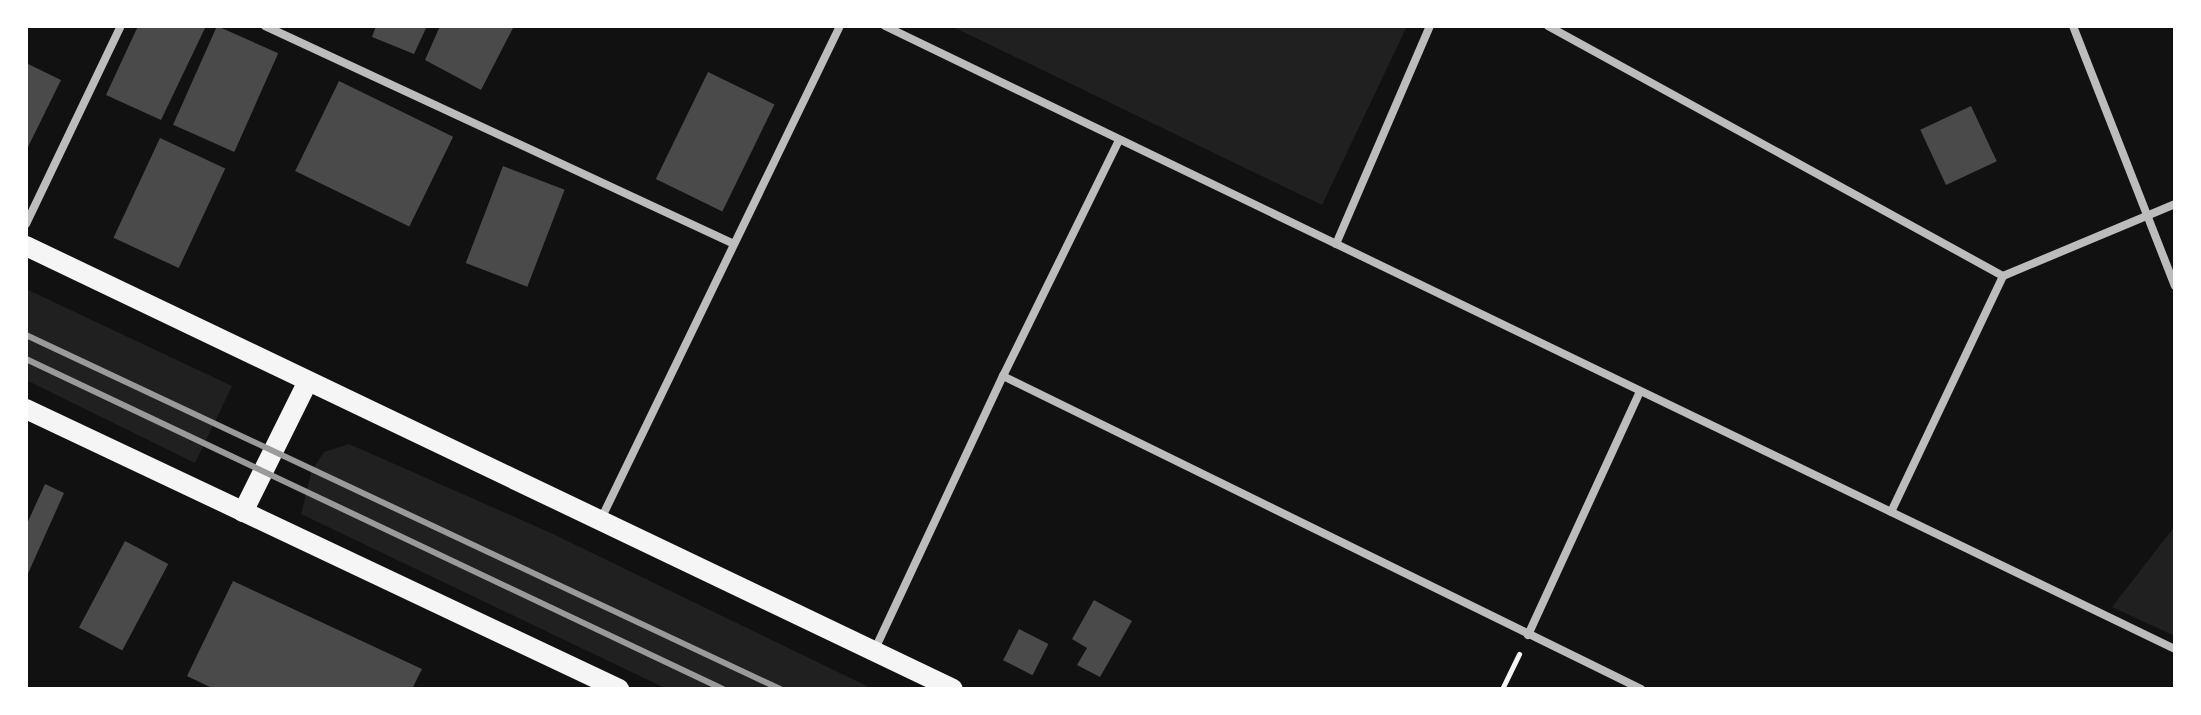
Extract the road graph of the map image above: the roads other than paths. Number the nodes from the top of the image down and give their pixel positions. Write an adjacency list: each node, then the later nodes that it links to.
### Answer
1 (121, 26): 11 (street)
2 (265, 26): 12 (street)
3 (840, 26): 12 (street)
4 (885, 26): 8 (street)
5 (1430, 26): 13 (street)
6 (1548, 26): 15 (street)
7 (2073, 26): 10 (street)
8 (1119, 140): 13 (street); 17 (street)
9 (2175, 204): 10 (street)
10 (2149, 213): 15 (street); 16 (street)
11 (26, 224)
12 (734, 244): 23 (street)
13 (1336, 244): 19 (street)
14 (26, 246): 18 (main road)
15 (2003, 276): 22 (street)
16 (2175, 286)
17 (1003, 376): 24 (street); 26 (street)
18 (307, 383): 21 (main road); 23 (main road)
19 (1640, 391): 22 (street); 24 (street)
20 (26, 409): 21 (main road)
21 (243, 512): 27 (main road)
22 (1891, 512): 25 (street)
23 (601, 520): 26 (main road)
24 (1528, 635): 29 (street)
25 (2175, 649)
26 (875, 650): 28 (main road)
27 (619, 689)
28 (953, 689)
29 (1641, 689)

